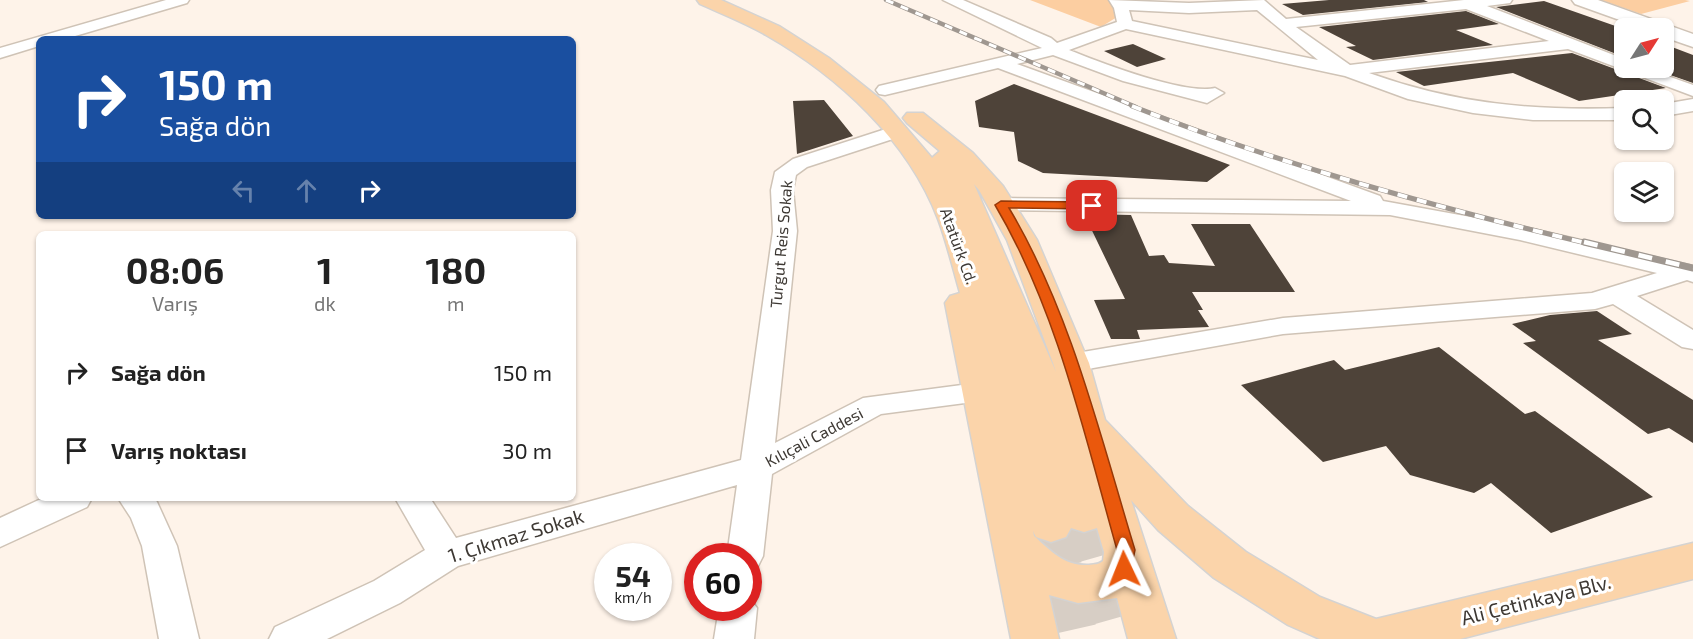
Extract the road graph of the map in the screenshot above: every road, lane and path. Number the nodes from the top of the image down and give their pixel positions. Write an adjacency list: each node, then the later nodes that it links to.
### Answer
1 (161, 0): 12 (street)
2 (182, 0): 12 (street)
3 (706, 0): 36 (main road, Atatürk Cd.)
4 (734, 0): 30 (main road, Atatürk Cd.)
5 (950, 0): 24 (street)
6 (1505, 0): 10 (street)
7 (1566, 0): 13 (street)
8 (1581, 0): 14 (street)
9 (1118, 2): 11 (street); 15 (street)
10 (1463, 2): 16 (street); 22 (street)
11 (1258, 3): 16 (street)
12 (144, 10): 18 (street)
13 (1616, 18)
14 (1631, 18)
15 (1125, 24): 24 (street); 28 (street)
16 (1283, 24): 28 (street)
17 (1674, 34): 20 (street)
18 (57, 36)
19 (1674, 40): 23 (street)
20 (1693, 41)
21 (36, 42): 25 (street)
22 (1568, 44): 26 (street); 28 (street)
23 (1693, 47)
24 (1054, 50): 27 (street); 32 (street)
25 (0, 53)
26 (1614, 61)
27 (999, 63): 30 (street); 38 (street)
28 (1347, 71): 35 (street)
29 (1657, 78): 31 (street)
30 (885, 90): 36 (main road, Atatürk Cd.)
31 (1693, 91)
32 (1215, 93)
33 (1693, 105): 34 (street)
34 (1674, 108)
35 (1614, 114)
36 (905, 125): 37 (main road); 43 (main road); 45 (street, Turgut Reis Sokak); 49 (main road, Atatürk Cd.); 51 (main road, Atatürk Cd.)
37 (1001, 205): 38 (street); 42 (main road)
38 (1390, 208): 39 (street)
39 (1690, 273): 40 (street)
40 (1615, 294): 41 (street); 42 (street)
41 (1692, 341)
42 (1071, 363): 44 (main road)
43 (977, 393): 45 (street, Kılıçali Caddesi); 51 (main road)
44 (1088, 425): 53 (main road); 62 (main road)
45 (757, 467): 52 (street); 54 (street, 1. Çıkmaz Sokak)
46 (69, 501): 50 (street)
47 (138, 501): 57 (street)
48 (414, 501): 54 (street)
49 (1084, 516)
50 (0, 533)
51 (1034, 536): 53 (main road); 60 (main road)
52 (747, 543)
53 (1126, 550): 61 (main road)
54 (447, 555): 58 (street, 1. Çıkmaz Sokak)
55 (1693, 561): 63 (main road, Ali Çetinkaya Blv.)
56 (736, 621): 59 (street)
57 (179, 639)
58 (289, 639)
59 (734, 639)
60 (1035, 639)
61 (1152, 639)
62 (1371, 639)
63 (1379, 639)

